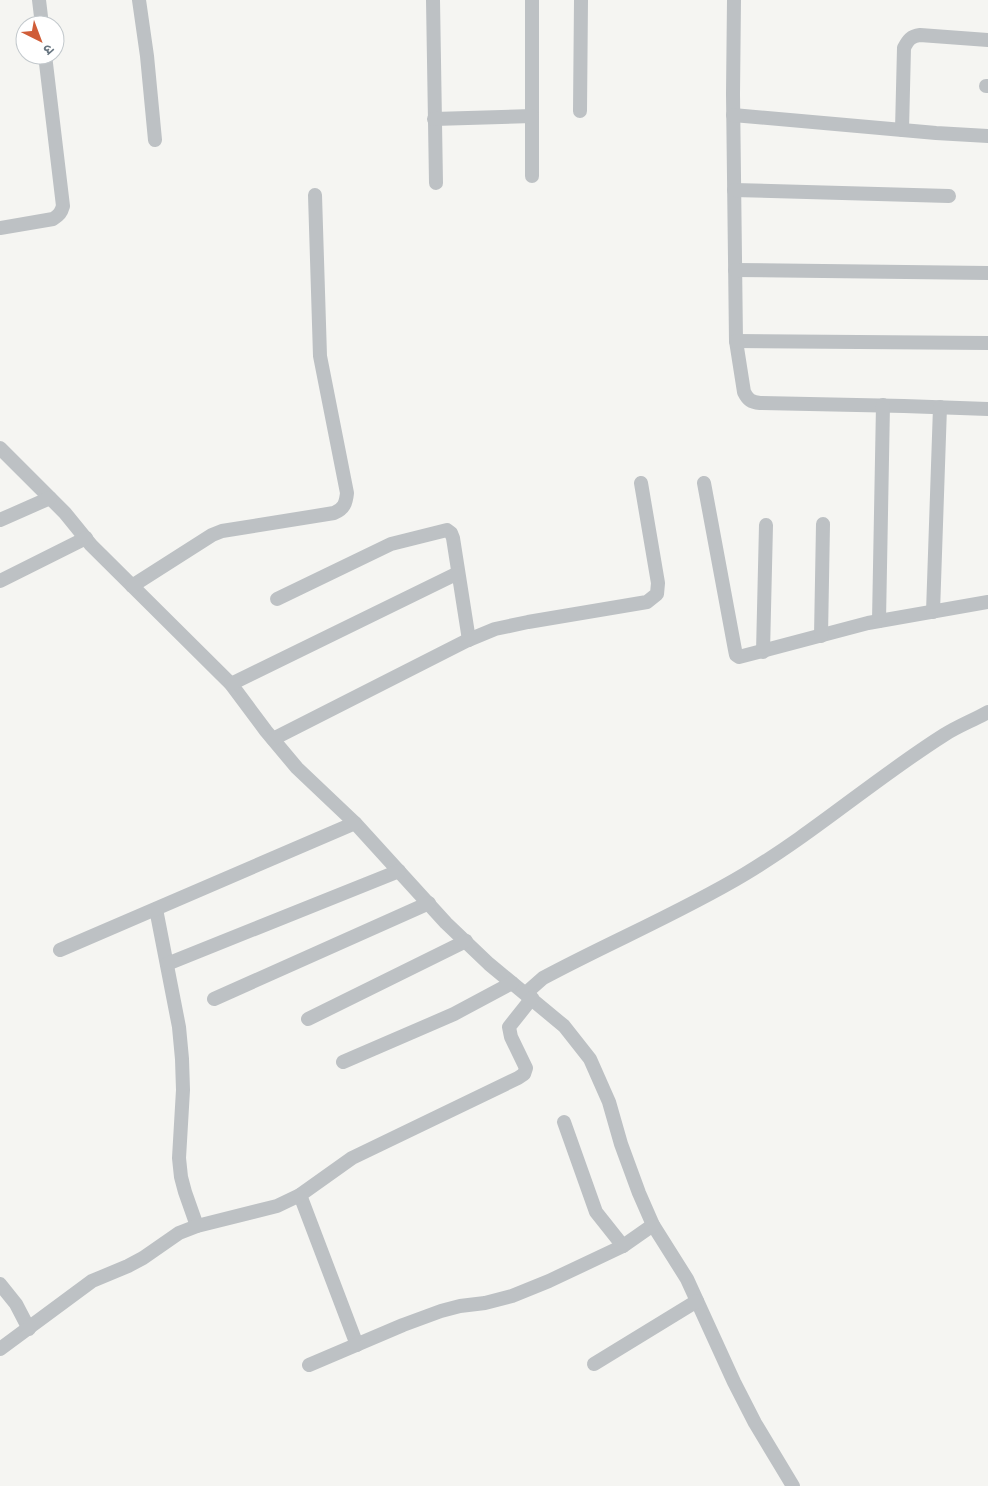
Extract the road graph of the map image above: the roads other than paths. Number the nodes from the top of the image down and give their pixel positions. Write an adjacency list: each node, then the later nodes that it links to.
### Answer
1 (39, 0): 7 (street)
2 (139, 0): 16 (street)
3 (433, 0): 13 (street)
4 (532, 0): 12 (street)
5 (581, 0): 10 (street)
6 (734, 0): 11 (street)
7 (41, 15)
8 (988, 40): 14 (street)
9 (46, 65): 22 (street)
10 (580, 111)
11 (733, 115): 14 (street); 19 (street)
12 (532, 116): 13 (street); 17 (street)
13 (434, 118): 18 (street)
14 (902, 130): 15 (street)
15 (988, 136)
16 (155, 140)
17 (532, 176)
18 (436, 183)
19 (734, 190): 21 (street); 23 (street)
20 (315, 195): 40 (street)
21 (949, 196)
22 (0, 228)
23 (735, 270): 24 (street); 25 (street)
24 (988, 273)
25 (736, 341): 26 (street); 27 (street)
26 (988, 343)
27 (884, 405): 28 (street); 44 (street)
28 (940, 407): 29 (street); 43 (street)
29 (988, 409)
30 (0, 448): 33 (street)
31 (641, 483): 46 (street)
32 (704, 483): 47 (street)
33 (50, 498): 34 (street); 37 (street)
34 (0, 520)
35 (823, 524): 45 (street)
36 (766, 525): 47 (street)
37 (86, 538): 39 (street); 40 (street)
38 (458, 573): 41 (street); 46 (street); 48 (street)
39 (0, 581)
40 (132, 586): 48 (street)
41 (277, 599)
42 (988, 602): 43 (street)
43 (933, 612): 44 (street)
44 (879, 621): 45 (street)
45 (821, 636): 47 (street)
46 (468, 640): 50 (street)
47 (763, 652)
48 (231, 684): 50 (street)
49 (988, 712): 59 (street)
50 (273, 738): 51 (street)
51 (355, 823): 52 (street); 54 (street)
52 (399, 871): 53 (street); 57 (street)
53 (429, 903): 55 (street); 60 (street)
54 (156, 908): 56 (street); 57 (street)
55 (466, 941): 58 (street); 61 (street)
56 (60, 950)
57 (167, 964): 66 (street)
58 (512, 983): 59 (street); 62 (street)
59 (529, 996): 64 (street); 65 (street)
60 (214, 999)
61 (308, 1019)
62 (343, 1062)
63 (564, 1122): 67 (street)
64 (300, 1195): 66 (street); 71 (street)
65 (653, 1225): 67 (street); 69 (street)
66 (197, 1226): 70 (street)
67 (623, 1246): 71 (street)
68 (0, 1284): 70 (street)
69 (697, 1302): 73 (street); 75 (street)
70 (29, 1329): 72 (street)
71 (357, 1345): 74 (street)
72 (0, 1349)
73 (594, 1364)
74 (310, 1366)
75 (793, 1486)

